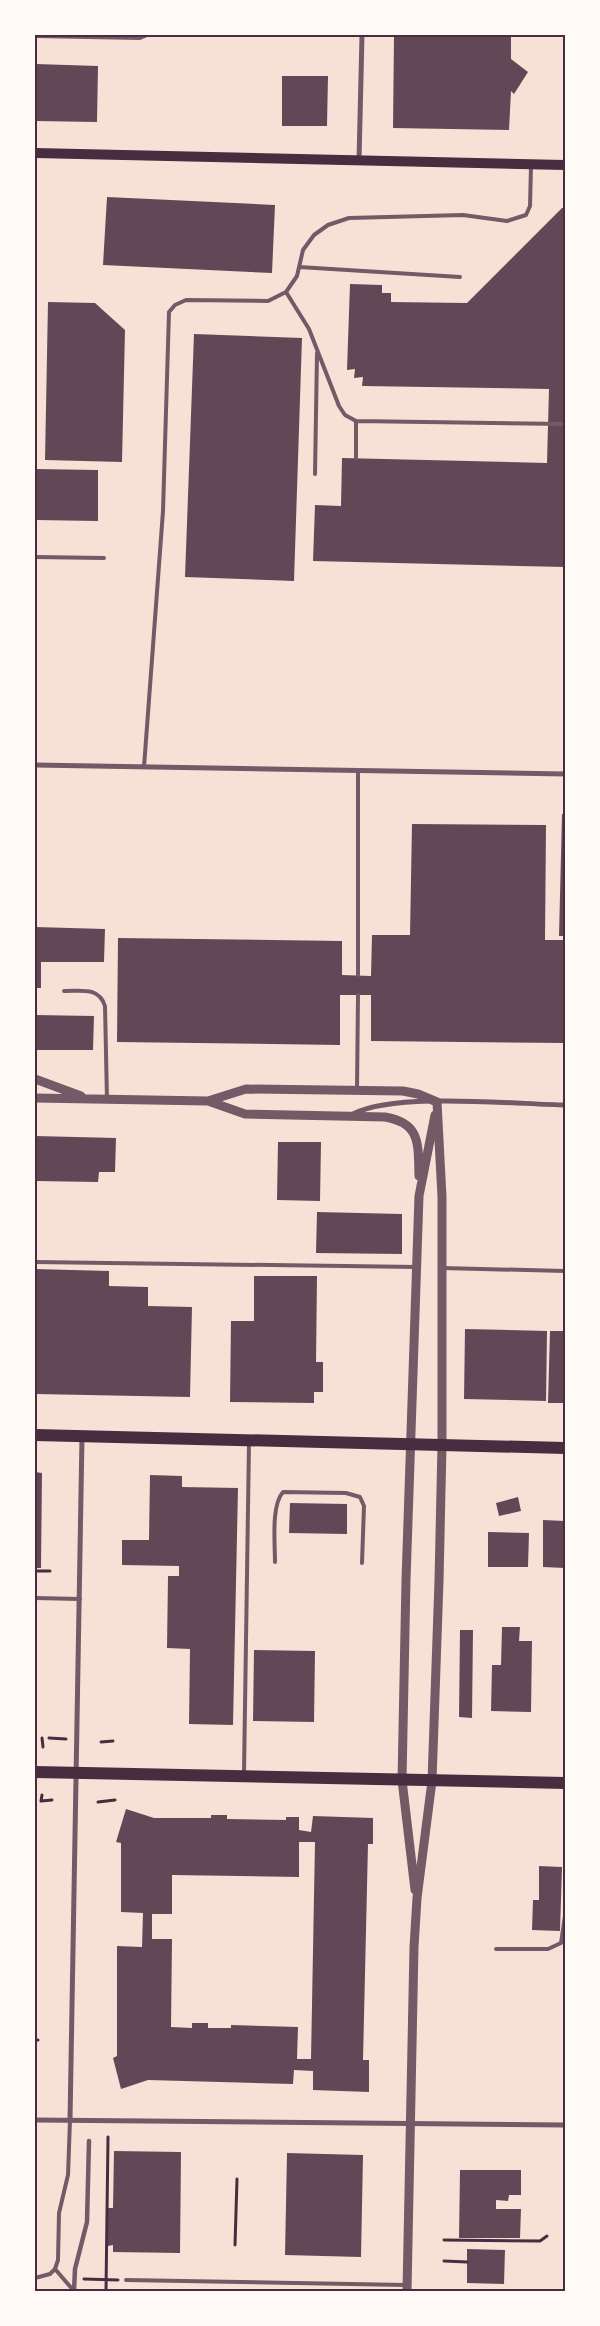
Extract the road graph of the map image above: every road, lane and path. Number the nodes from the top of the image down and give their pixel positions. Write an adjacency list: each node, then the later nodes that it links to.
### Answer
1 (147, 35): 3 (lane)
2 (362, 35): 5 (street)
3 (35, 36)
4 (35, 153): 5 (main road)
5 (360, 161): 6 (main road)
6 (531, 165): 7 (main road); 8 (lane)
7 (565, 165)
8 (299, 267): 9 (lane); 10 (lane)
9 (460, 277)
10 (286, 292): 11 (lane); 19 (lane)
11 (317, 351): 12 (lane); 15 (lane)
12 (356, 420): 13 (lane); 14 (lane)
13 (565, 424)
14 (356, 458)
15 (315, 474)
16 (35, 557): 17 (lane)
17 (104, 558)
18 (35, 765): 19 (street)
19 (144, 767): 20 (street)
20 (358, 771): 21 (street); 22 (lane)
21 (565, 774)
22 (358, 976)
23 (64, 991): 29 (lane)
24 (358, 995): 26 (lane)
25 (35, 1079): 28 (street)
26 (357, 1090): 30 (street); 31 (street)
27 (35, 1098): 28 (street)
28 (91, 1099): 29 (street)
29 (106, 1100): 30 (street)
30 (208, 1102): 33 (street)
31 (437, 1102): 32 (street); 33 (street); 34 (street); 37 (street)
32 (565, 1105)
33 (343, 1116): 34 (street)
34 (419, 1196): 36 (street)
35 (35, 1262): 36 (lane)
36 (417, 1267): 42 (street)
37 (442, 1268): 38 (lane); 43 (street)
38 (565, 1271)
39 (35, 1435): 40 (main road)
40 (82, 1436): 41 (main road); 50 (street)
41 (249, 1441): 42 (main road); 59 (lane)
42 (411, 1444): 43 (main road); 60 (street)
43 (442, 1445): 44 (main road); 61 (street)
44 (565, 1448)
45 (275, 1562): 46 (lane)
46 (362, 1563)
47 (35, 1571): 48 (path)
48 (50, 1571)
49 (35, 1598): 50 (lane)
50 (80, 1599): 58 (street)
51 (42, 1738): 56 (path)
52 (49, 1738): 53 (path)
53 (66, 1739)
54 (113, 1741): 55 (path)
55 (101, 1742)
56 (43, 1747)
57 (35, 1772): 58 (main road)
58 (77, 1773): 59 (main road); 71 (street)
59 (244, 1778): 60 (main road)
60 (402, 1780): 61 (main road); 67 (street)
61 (432, 1781): 62 (main road); 67 (street)
62 (565, 1783)
63 (42, 1795): 64 (path)
64 (52, 1800)
65 (115, 1800): 66 (path)
66 (98, 1802)
67 (416, 1898): 72 (street)
68 (565, 1916): 69 (lane)
69 (496, 1949)
70 (35, 2120): 71 (street)
71 (70, 2120): 72 (street); 82 (lane)
72 (411, 2123): 73 (street); 87 (street)
73 (565, 2125)
74 (108, 2137): 85 (path)
75 (89, 2141): 84 (street)
76 (237, 2179): 79 (path)
77 (546, 2236): 78 (path)
78 (444, 2240)
79 (235, 2245)
80 (444, 2261): 81 (path)
81 (467, 2262)
82 (55, 2269): 83 (lane); 88 (lane)
83 (35, 2278)
84 (75, 2279): 85 (path); 88 (street)
85 (106, 2279): 86 (path); 89 (path)
86 (126, 2280): 87 (lane)
87 (408, 2288)
88 (74, 2291)
89 (106, 2291)

